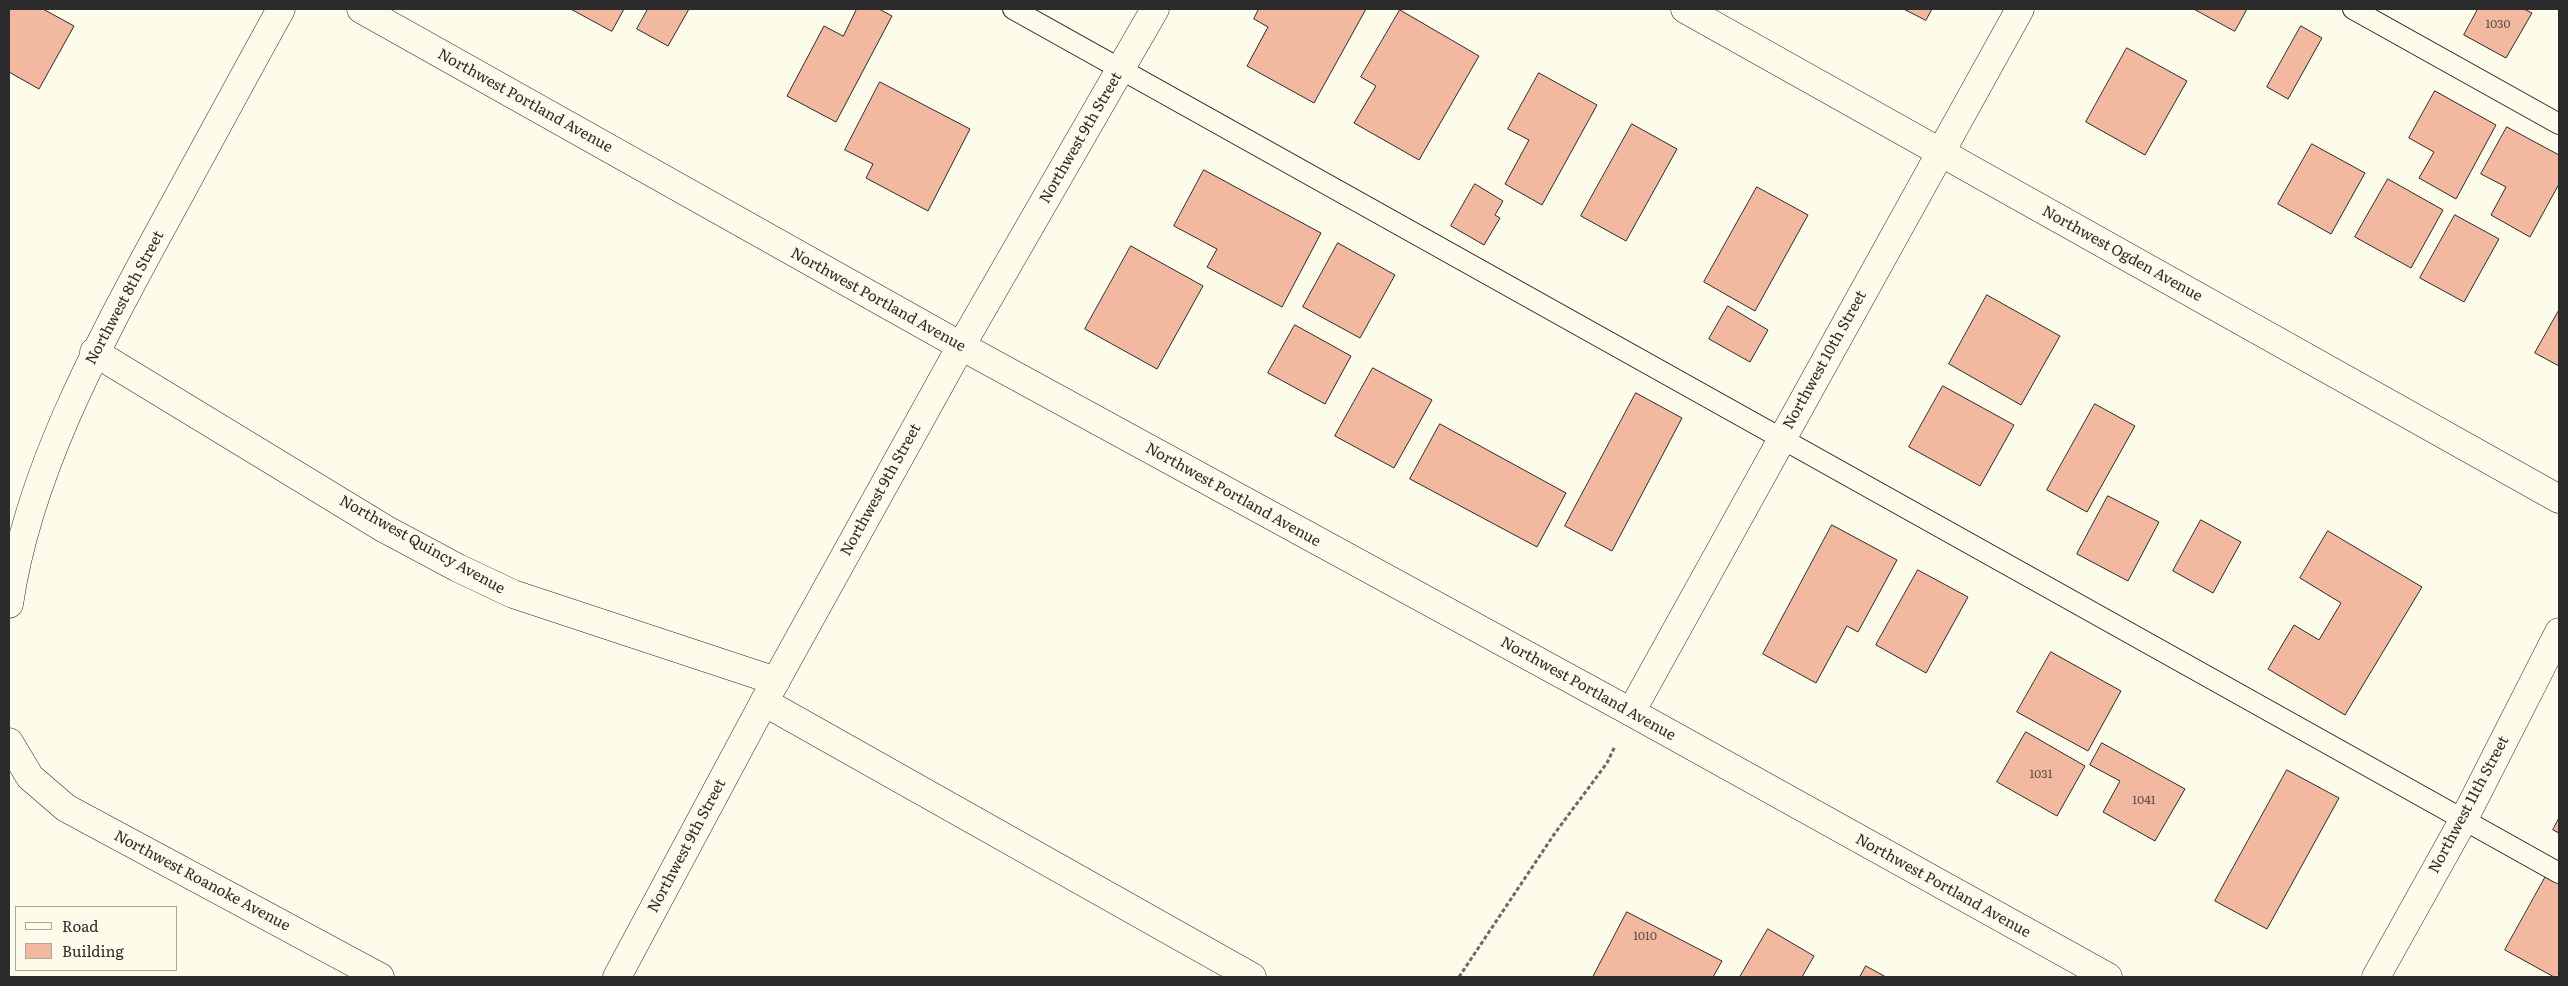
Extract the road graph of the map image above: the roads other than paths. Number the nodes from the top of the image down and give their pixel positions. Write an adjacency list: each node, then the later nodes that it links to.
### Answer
1 (281, 9): 12 (street, Northwest 8th Street)
2 (361, 9): 11 (street, Northwest Portland Avenue)
3 (1014, 9): 8 (lane)
4 (1155, 9): 8 (street, Northwest 9th Street)
5 (1685, 9): 10 (street, Northwest Ogden Avenue)
6 (2020, 9): 10 (street, Northwest 10th Street)
7 (2353, 9): 9 (lane)
8 (1122, 69): 11 (street, Northwest 9th Street); 13 (lane)
9 (2559, 124)
10 (1940, 151): 13 (street, Northwest 10th Street); 14 (street, Northwest Ogden Avenue)
11 (961, 346): 17 (street, Northwest 9th Street); 18 (street, Northwest Portland Avenue)
12 (94, 352): 15 (street, Northwest 8th Street); 17 (street, Northwest Quincy Avenue)
13 (1782, 438): 18 (street, Northwest 10th Street); 20 (lane)
14 (2559, 499)
15 (9, 604)
16 (2559, 632): 20 (street, Northwest 11th Street)
17 (770, 692): 23 (street, Northwest 9th Street); 24 (street, Northwest Quincy Avenue)
18 (1631, 712): 25 (street, Northwest Portland Avenue)
19 (9, 742): 22 (street, Northwest Roanoke Avenue)
20 (2464, 820): 21 (lane); 26 (street, Northwest 11th Street)
21 (2559, 873)
22 (380, 977)
23 (617, 977)
24 (1252, 977)
25 (2108, 977)
26 (2376, 977)

